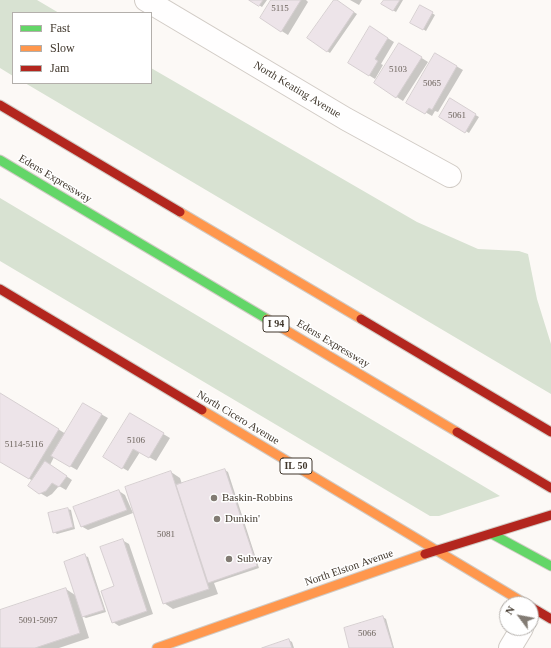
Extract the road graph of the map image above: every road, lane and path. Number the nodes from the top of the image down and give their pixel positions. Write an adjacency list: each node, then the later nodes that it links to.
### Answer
1 (146, 0): 4 (street, North Keating Avenue)
2 (0, 105): 6 (main road)
3 (0, 160): 7 (main road, Edens Expressway / I 94)
4 (450, 176)
5 (0, 289): 10 (main road, North Cicero Avenue / IL 50)
6 (551, 432)
7 (551, 488)
8 (551, 515): 9 (main road, North Elston Avenue)
9 (492, 534): 10 (main road, North Elston Avenue); 11 (main road)
10 (437, 550): 12 (main road, North Cicero Avenue / IL 50); 14 (main road, North Elston Avenue)
11 (551, 566)
12 (511, 596)
13 (517, 636): 15 (street)
14 (157, 648)
15 (510, 648)

